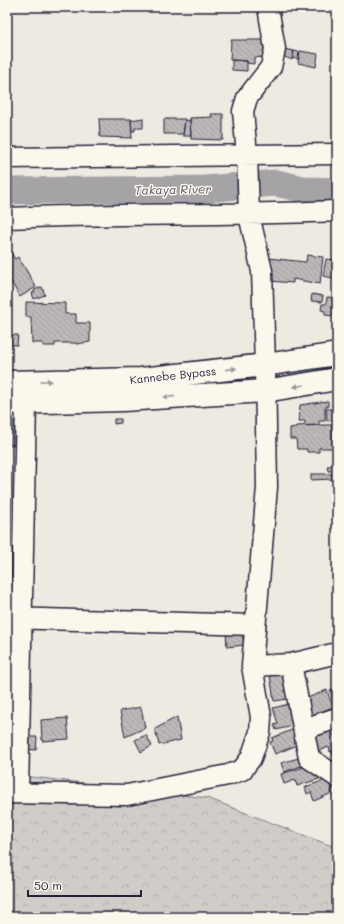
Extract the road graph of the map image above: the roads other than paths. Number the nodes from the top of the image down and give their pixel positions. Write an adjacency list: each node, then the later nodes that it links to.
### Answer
1 (268, 7): 3 (street)
2 (337, 154): 3 (street)
3 (247, 156): 4 (street); 5 (street)
4 (7, 158)
5 (249, 210): 6 (street); 7 (street); 9 (street)
6 (337, 211)
7 (7, 218)
8 (337, 354): 9 (highway, Kannebe Bypass)
9 (264, 365): 11 (highway, Kannebe Bypass, one-way to 9); 12 (street)
10 (337, 379): 12 (highway, Kannebe Bypass, one-way to 12)
11 (7, 382)
12 (265, 391): 13 (highway, Kannebe Bypass, one-way to 13); 15 (street)
13 (16, 403): 14 (street)
14 (15, 618): 15 (street); 22 (street)
15 (255, 626): 18 (street)
16 (337, 653): 17 (street)
17 (291, 664): 18 (street); 20 (street)
18 (252, 666): 22 (street)
19 (337, 718): 20 (street)
20 (304, 729): 21 (street)
21 (337, 777)
22 (13, 793)

